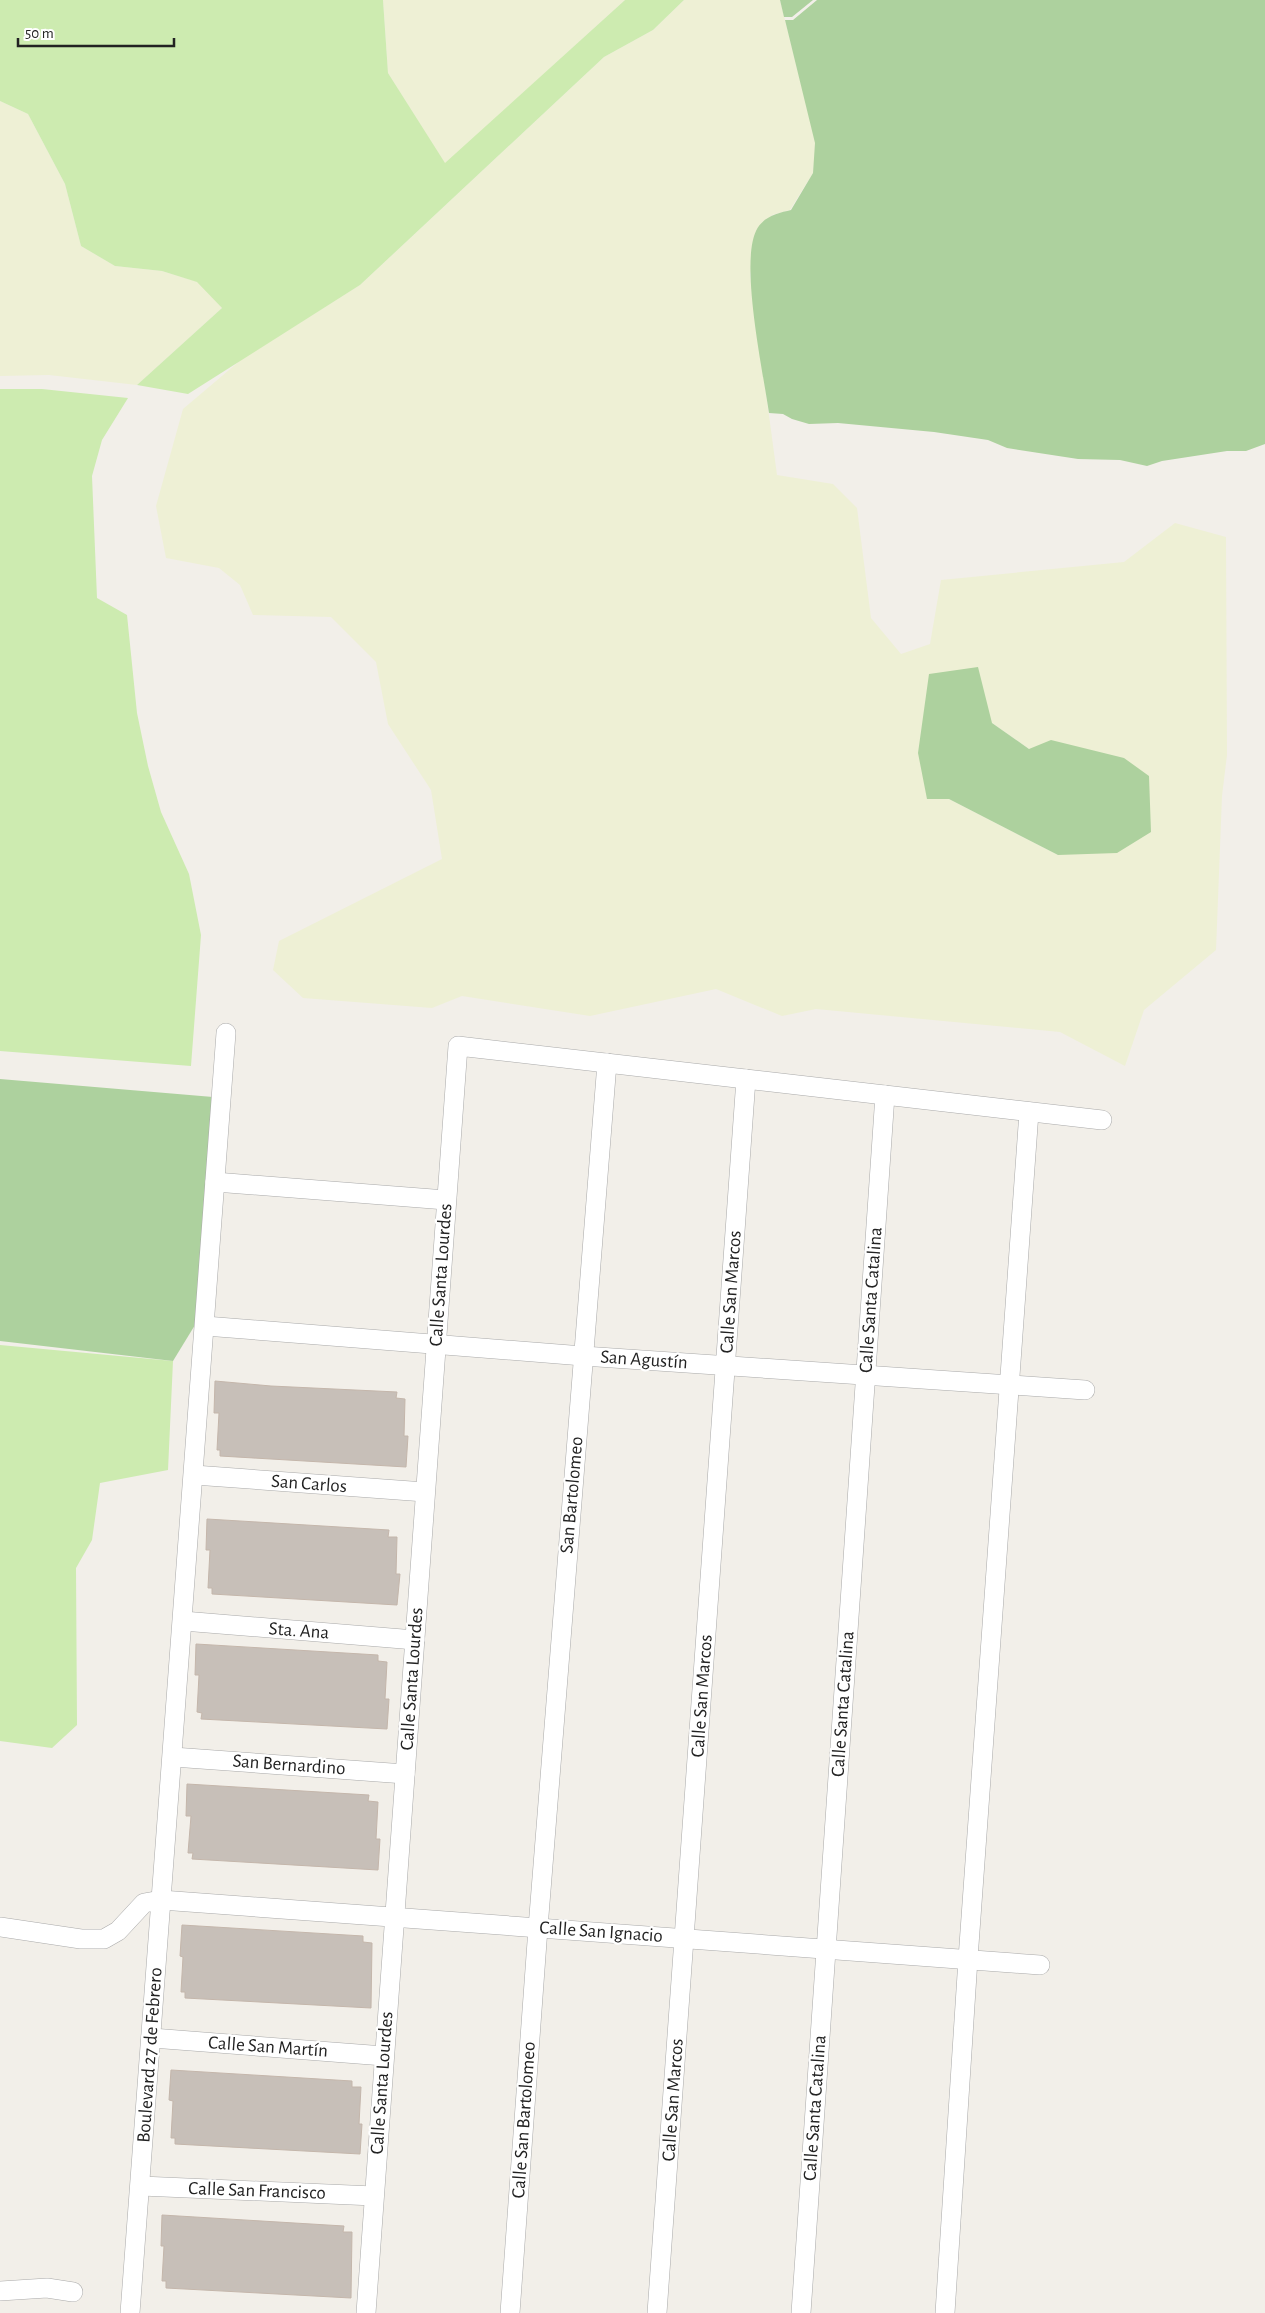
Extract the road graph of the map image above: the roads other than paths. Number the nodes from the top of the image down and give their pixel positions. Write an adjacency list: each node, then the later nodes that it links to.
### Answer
1 (226, 1033): 7 (street, Boulevard 27 de Febrero)
2 (607, 1063): 3 (street); 8 (street, Calle Santa Lourdes); 11 (street, San Bartolomeo)
3 (746, 1079): 4 (street); 12 (street, Calle San Marcos)
4 (885, 1096): 5 (street); 13 (street, Calle Santa Catalina)
5 (1029, 1112): 6 (street); 14 (street)
6 (1102, 1120)
7 (215, 1182): 8 (street); 9 (street, Boulevard 27 de Febrero)
8 (446, 1200): 10 (street, Calle Santa Lourdes)
9 (204, 1326): 10 (street, San Agustín); 16 (street, Boulevard 27 de Febrero)
10 (436, 1344): 11 (street, San Agustín); 17 (street, Calle Santa Lourdes)
11 (583, 1356): 12 (street, San Agustín); 25 (street, San Bartolomeo)
12 (726, 1366): 13 (street, San Agustín); 26 (street, Calle San Marcos)
13 (866, 1376): 14 (street, San Agustín); 27 (street, Calle Santa Catalina)
14 (1011, 1385): 15 (street, San Agustín); 28 (street)
15 (1085, 1390)
16 (194, 1475): 17 (street, San Carlos); 18 (street, Boulevard 27 de Febrero)
17 (425, 1492): 19 (street, Calle Santa Lourdes)
18 (183, 1621): 19 (street, Sta. Ana); 20 (street, Boulevard 27 de Febrero)
19 (415, 1640): 21 (street, Calle Santa Lourdes)
20 (173, 1757): 21 (street, San Bernardino); 22 (street, Boulevard 27 de Febrero)
21 (405, 1774): 23 (street, Calle Santa Lourdes)
22 (162, 1900): 23 (street, Calle San Ignacio); 24 (street); 30 (street, Boulevard 27 de Febrero)
23 (394, 1917): 25 (street, Calle San Ignacio); 31 (street, Calle Santa Lourdes)
24 (0, 1926)
25 (538, 1928): 26 (street, Calle San Ignacio); 38 (street, Calle San Bartolomeo)
26 (684, 1939): 27 (street, Calle San Ignacio); 39 (street, Calle San Marcos)
27 (826, 1949): 28 (street, Calle San Ignacio); 40 (street, Calle Santa Catalina)
28 (968, 1959): 29 (street, Calle San Ignacio); 41 (street)
29 (1040, 1965)
30 (152, 2038): 31 (street, Calle San Martín); 32 (street, Boulevard 27 de Febrero)
31 (384, 2056): 33 (street, Calle Santa Lourdes)
32 (141, 2186): 33 (street, Calle San Francisco); 36 (street, Boulevard 27 de Febrero)
33 (374, 2196): 37 (street, Calle Santa Lourdes)
34 (0, 2291): 35 (street)
35 (73, 2292)
36 (130, 2313)
37 (366, 2313)
38 (510, 2313)
39 (658, 2313)
40 (801, 2313)
41 (945, 2313)

